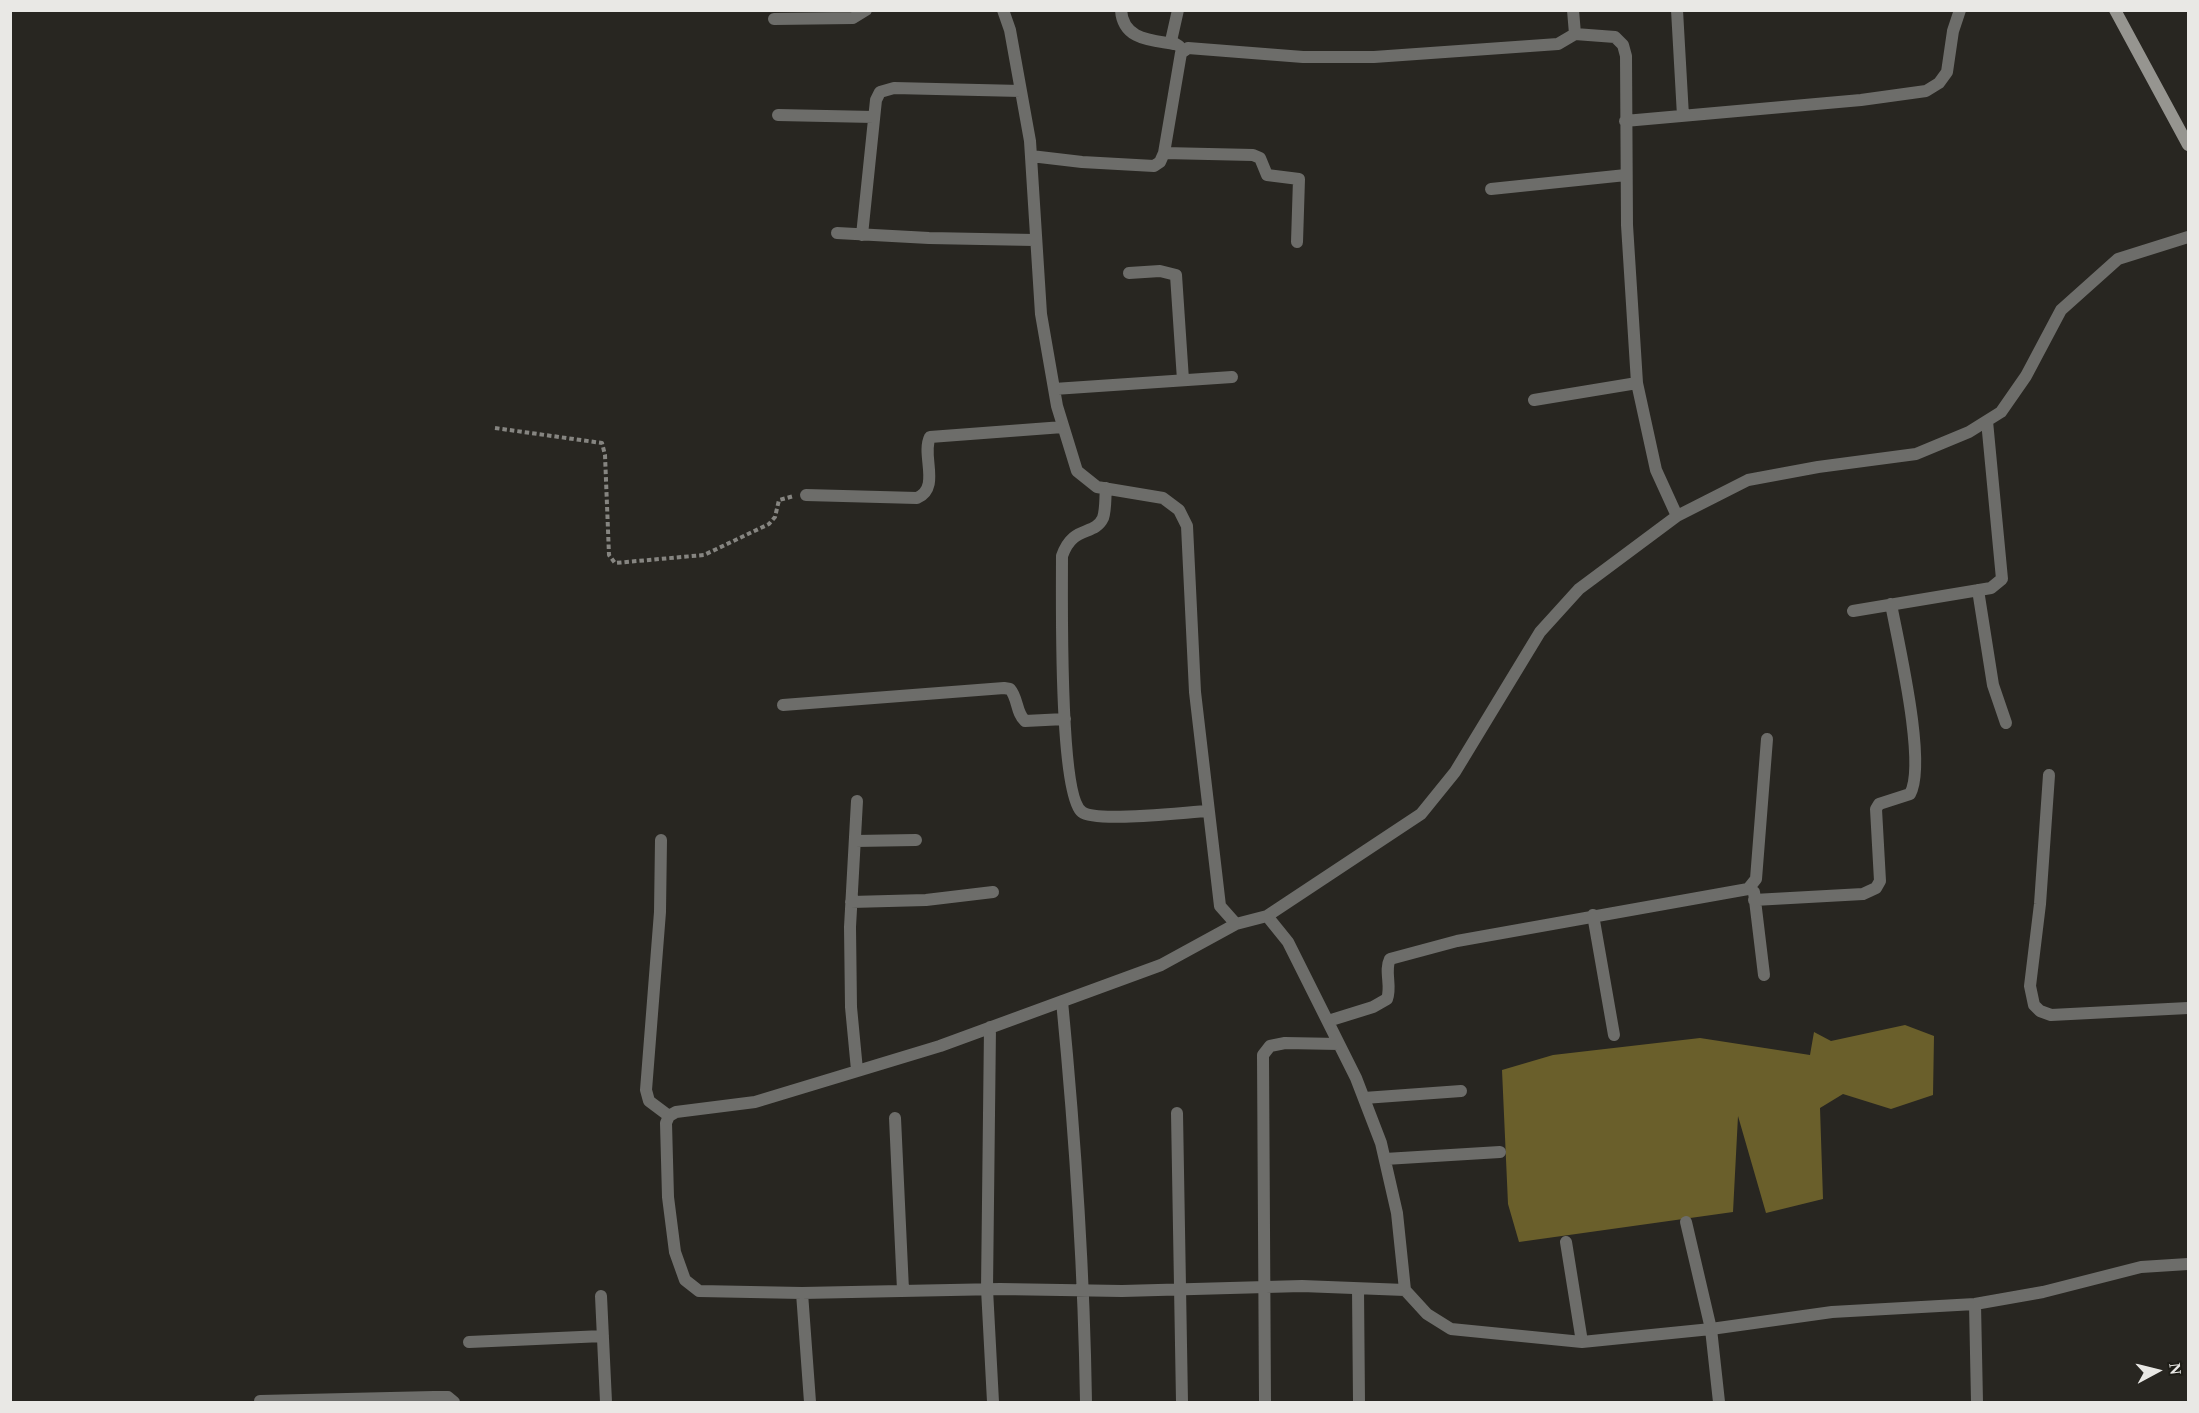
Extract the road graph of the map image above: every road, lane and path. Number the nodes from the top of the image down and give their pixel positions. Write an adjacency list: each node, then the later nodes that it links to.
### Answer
1 (866, 10): 9 (street)
2 (1004, 10): 12 (street)
3 (1121, 10): 11 (street)
4 (1178, 10): 11 (street)
5 (1573, 10): 10 (street)
6 (1677, 10): 14 (street)
7 (2115, 10): 17 (main road)
8 (1959, 11): 14 (street)
9 (774, 18)
10 (1575, 34): 11 (street); 16 (street)
11 (1179, 46): 18 (street)
12 (1021, 91): 15 (street); 19 (street)
13 (778, 115): 15 (street)
14 (1683, 116): 16 (street)
15 (874, 117): 23 (street)
16 (1625, 121): 20 (street)
17 (2188, 145)
18 (1164, 153): 19 (street); 26 (street)
19 (1031, 156): 25 (street)
20 (1626, 175): 21 (street); 30 (street)
21 (1491, 189)
22 (837, 233): 23 (street)
23 (862, 234): 25 (street)
24 (2188, 237): 33 (street)
25 (1034, 240): 31 (street)
26 (1297, 242)
27 (1129, 273): 29 (street)
28 (1232, 377): 29 (street)
29 (1183, 380): 31 (street)
30 (1636, 383): 32 (street); 38 (street)
31 (1054, 389): 34 (street)
32 (1534, 400)
33 (1987, 421): 38 (street); 39 (street)
34 (1063, 427): 36 (street); 37 (street)
35 (495, 428): 37 (path)
36 (1106, 488): 43 (street); 48 (street)
37 (806, 495)
38 (1677, 516): 57 (street)
39 (1978, 590): 40 (street); 44 (street)
40 (1891, 604): 41 (street); 54 (street)
41 (1853, 611)
42 (783, 705): 43 (street)
43 (1065, 719): 48 (street)
44 (2006, 723)
45 (1767, 739): 52 (street)
46 (2049, 775): 61 (street)
47 (856, 801): 51 (street)
48 (1208, 811): 58 (street)
49 (661, 840): 70 (street)
50 (916, 840): 51 (street)
51 (855, 841): 55 (street)
52 (1753, 885): 54 (street); 56 (street)
53 (993, 892): 55 (street)
54 (1755, 900): 59 (street)
55 (851, 902): 66 (street)
56 (1593, 915): 62 (street); 64 (street)
57 (1267, 916): 58 (street); 62 (street)
58 (1236, 924): 60 (street)
59 (1764, 975)
60 (1062, 1001): 63 (street); 81 (street)
61 (2188, 1008)
62 (1328, 1021): 65 (street)
63 (990, 1026): 66 (street); 79 (street)
64 (1614, 1035)
65 (1339, 1044): 68 (street); 77 (street)
66 (857, 1070): 70 (street)
67 (1461, 1091): 68 (street)
68 (1364, 1098): 73 (street)
69 (1177, 1113): 82 (street)
70 (669, 1116): 84 (street)
71 (895, 1118): 80 (street)
72 (1500, 1152): 73 (street)
73 (1385, 1159): 83 (street)
74 (1686, 1222): 87 (street)
75 (1566, 1242): 90 (street)
76 (2188, 1264): 86 (street)
77 (1265, 1287): 78 (street); 82 (street); 98 (street)
78 (1358, 1288): 83 (street); 99 (street)
79 (987, 1289): 80 (street); 81 (street); 95 (street)
80 (903, 1290): 84 (street)
81 (1085, 1290): 82 (street); 96 (street)
82 (1180, 1290): 97 (street)
83 (1405, 1290): 90 (street)
84 (802, 1293): 94 (street)
85 (601, 1296): 88 (street)
86 (1975, 1304): 87 (street); 101 (street)
87 (1711, 1329): 90 (street); 100 (street)
88 (603, 1336): 89 (street); 93 (street)
89 (469, 1342)
90 (1582, 1342)
91 (260, 1401): 92 (street)
92 (454, 1402)
93 (606, 1402)
94 (810, 1402)
95 (993, 1402)
96 (1086, 1402)
97 (1182, 1402)
98 (1265, 1402)
99 (1359, 1402)
100 (1719, 1402)
101 (1977, 1402)

